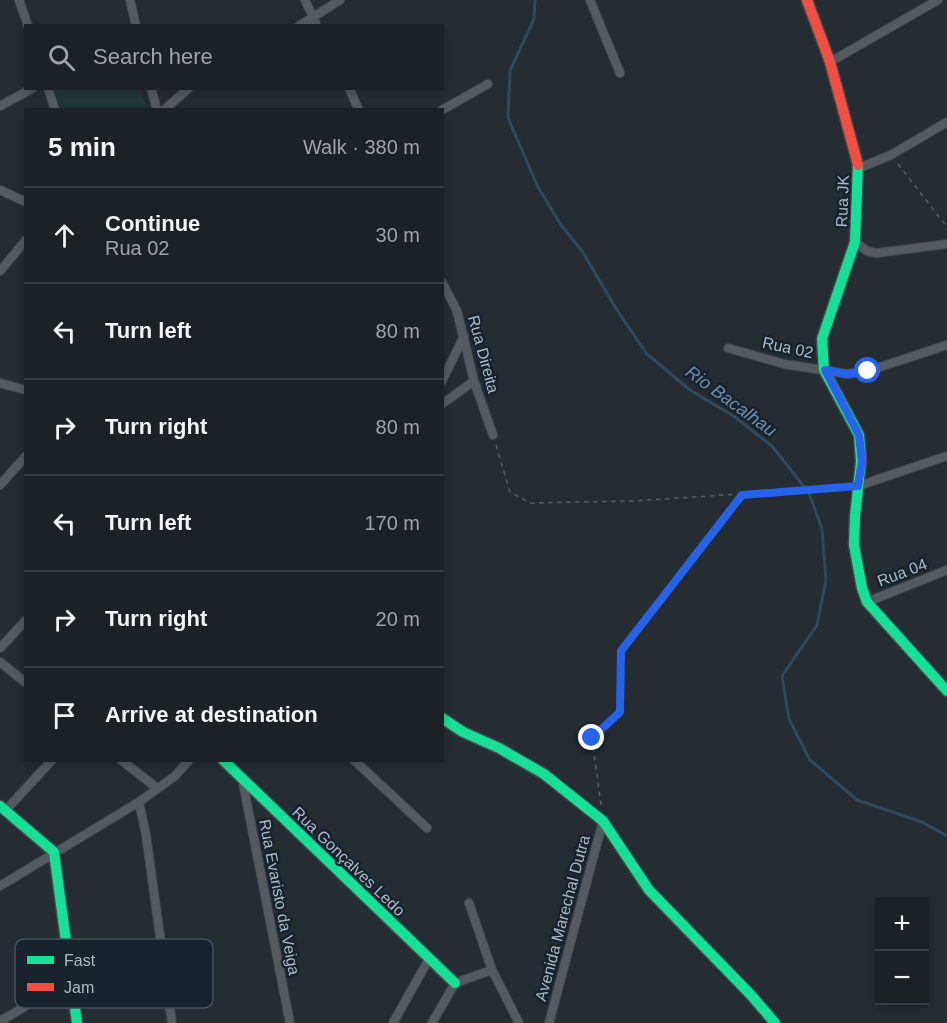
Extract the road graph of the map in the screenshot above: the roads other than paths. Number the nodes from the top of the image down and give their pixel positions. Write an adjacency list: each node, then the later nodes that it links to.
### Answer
1 (19, 0): 9 (street)
2 (130, 0): 10 (street)
3 (304, 0): 8 (street)
4 (340, 0): 8 (street)
5 (590, 0): 12 (street)
6 (807, 0): 11 (street, Rua JK)
7 (938, 0): 11 (street)
8 (315, 21)
9 (27, 24)
10 (136, 24)
11 (830, 62): 26 (street, Rua JK)
12 (620, 74)
13 (488, 84): 24 (street)
14 (29, 90): 19 (street)
15 (49, 90): 20 (street)
16 (152, 90): 21 (street)
17 (187, 90): 22 (street)
18 (350, 90): 23 (street)
19 (0, 106)
20 (54, 108)
21 (156, 108)
22 (166, 108)
23 (358, 108)
24 (444, 109)
25 (947, 122): 26 (street)
26 (859, 168): 30 (street, Rua JK)
27 (0, 190): 28 (street)
28 (24, 201)
29 (24, 242): 32 (street)
30 (855, 242): 31 (street); 37 (street, Rua JK)
31 (947, 244)
32 (0, 272)
33 (444, 286): 34 (street, Rua Direita)
34 (464, 336): 38 (street); 39 (street, Rua Direita)
35 (947, 345): 37 (street, Rua 02)
36 (728, 348): 37 (street, Rua 02)
37 (825, 370): 47 (street)
38 (444, 377)
39 (474, 381): 42 (street); 43 (street, Rua Direita)
40 (0, 383): 41 (street)
41 (24, 389)
42 (444, 403)
43 (493, 435)
44 (947, 456): 47 (street)
45 (24, 458): 46 (street)
46 (0, 485)
47 (858, 486): 49 (street)
48 (947, 570): 49 (street, Rua 04)
49 (867, 602): 54 (street)
50 (24, 622): 51 (street)
51 (0, 648)
52 (0, 662): 53 (street)
53 (24, 681)
54 (947, 691)
55 (444, 719): 65 (street)
56 (50, 762): 64 (street)
57 (124, 762): 62 (street)
58 (187, 762): 62 (street)
59 (225, 762): 61 (street, Rua Gonçalves Ledo)
60 (356, 762): 66 (street)
61 (242, 778): 72 (street, Rua Gonçalves Ledo); 81 (street, Rua Evaristo da Veiga)
62 (157, 788): 63 (street)
63 (139, 802): 67 (street); 71 (street)
64 (3, 808): 67 (street)
65 (603, 821): 85 (street, Avenida Marechal Dutra); 86 (street)
66 (427, 828)
67 (54, 852): 68 (street); 70 (street)
68 (0, 886)
69 (469, 903): 73 (street)
70 (66, 939)
71 (160, 939)
72 (429, 959): 74 (street, Rua Gonçalves Ledo); 82 (street)
73 (492, 970): 74 (street); 84 (street)
74 (455, 983): 83 (street)
75 (23, 1008): 78 (street)
76 (75, 1008): 79 (street)
77 (170, 1008): 80 (street)
78 (0, 1021)
79 (77, 1023)
80 (172, 1023)
81 (290, 1023)
82 (393, 1023)
83 (432, 1023)
84 (519, 1023)
85 (549, 1023)
86 (775, 1023)

